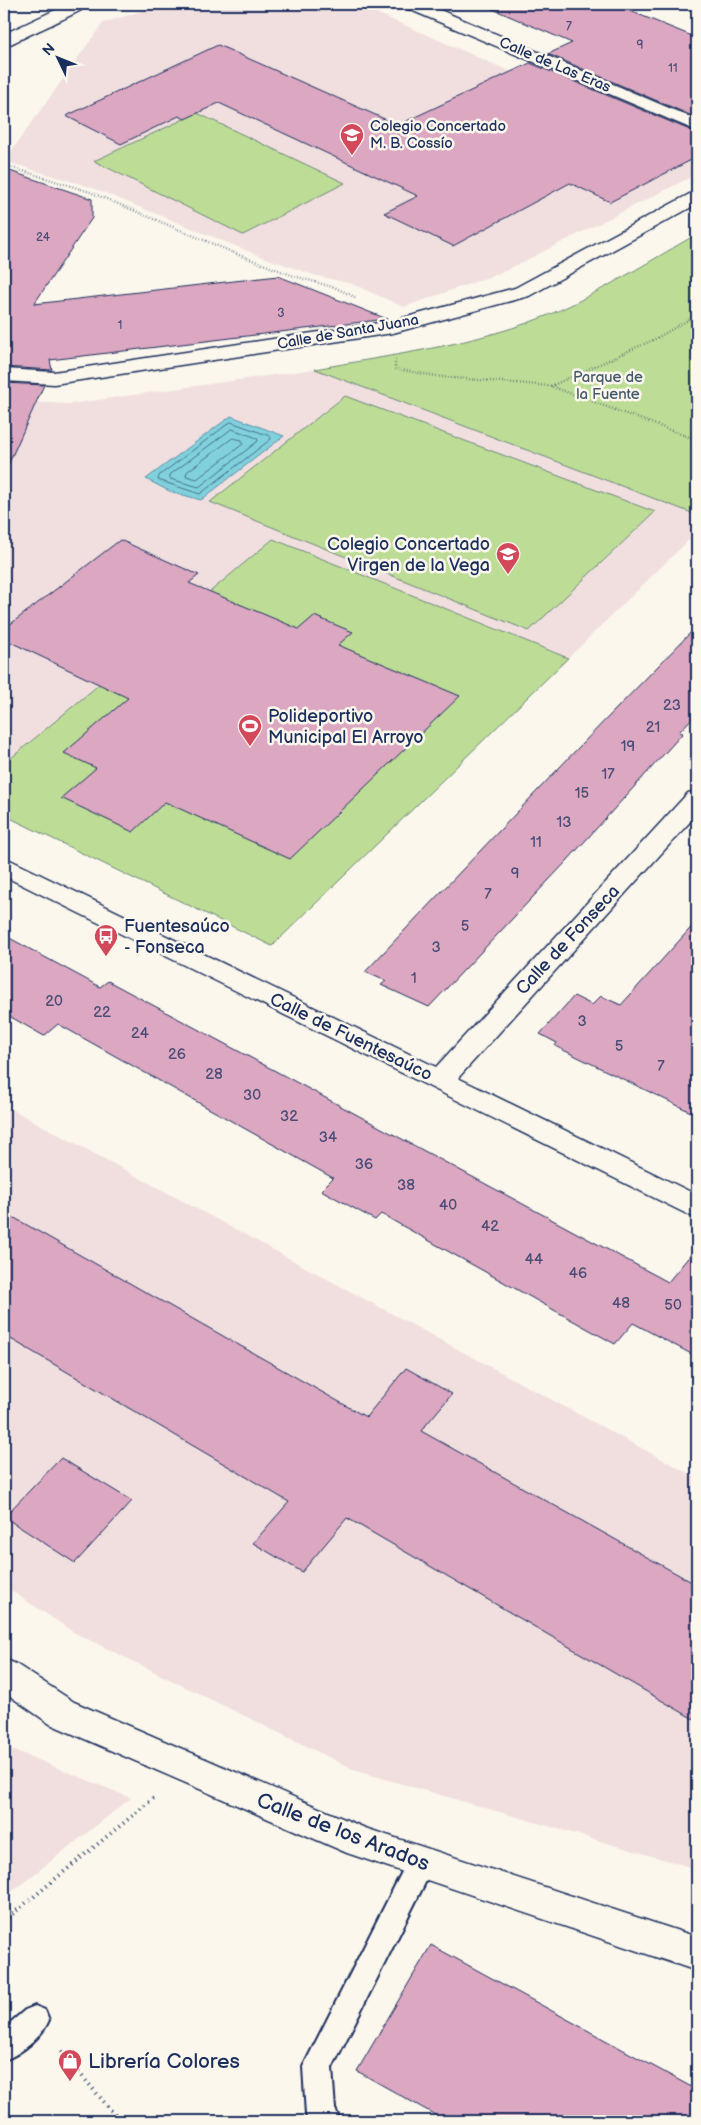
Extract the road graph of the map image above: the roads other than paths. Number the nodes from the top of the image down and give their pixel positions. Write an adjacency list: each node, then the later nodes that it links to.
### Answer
1 (83, 4): 4 (street)
2 (412, 4): 5 (street, Calle de Las Eras)
3 (30, 10): 4 (street)
4 (4, 40)
5 (697, 126)
6 (697, 196): 7 (street, Calle de Santa Juana)
7 (4, 375)
8 (697, 799): 10 (street, Calle de Fonseca)
9 (4, 866): 10 (street, Calle de Fuentesaúco)
10 (440, 1080): 11 (street, Calle de Fuentesaúco)
11 (697, 1208)
12 (4, 1674): 13 (street, Calle de los Arados)
13 (421, 1863): 14 (street, Calle de los Arados); 17 (lane)
14 (697, 1954)
15 (35, 2020): 16 (lane)
16 (4, 2046)
17 (326, 2121)

